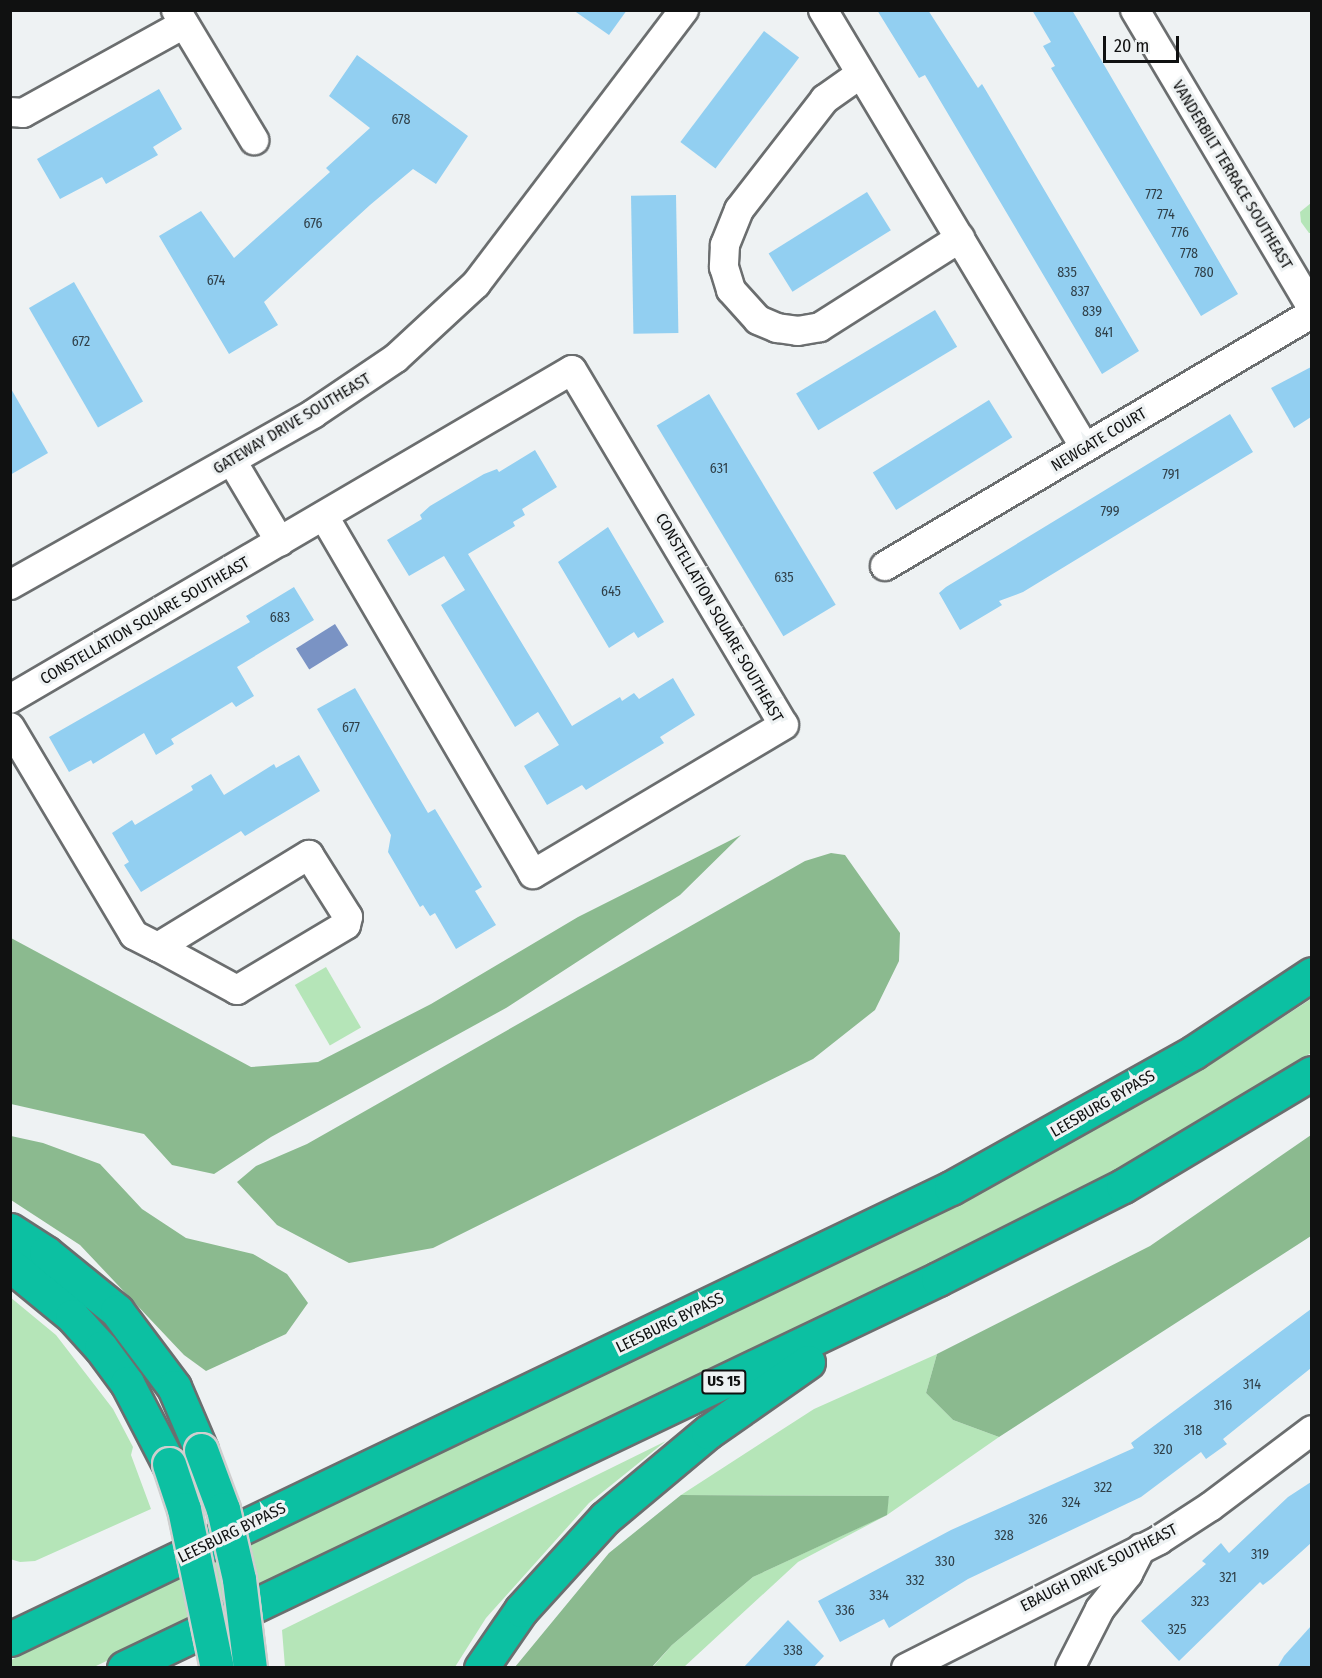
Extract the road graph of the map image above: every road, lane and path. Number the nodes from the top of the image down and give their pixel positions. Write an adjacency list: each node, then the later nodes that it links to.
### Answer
1 (684, 10): 11 (street, GATEWAY DRIVE SOUTHEAST)
2 (823, 10): 5 (street)
3 (1135, 10): 9 (street, VANDERBILT TERRACE SOUTHEAST)
4 (180, 17): 6 (street); 7 (street)
5 (859, 75): 8 (street); 8 (street)
6 (10, 112)
7 (254, 140)
8 (960, 238): 10 (street)
9 (1311, 311): 10 (street, NEWGATE COURT)
10 (1086, 448): 14 (street, NEWGATE COURT)
11 (232, 460): 13 (street); 15 (street, GATEWAY DRIVE SOUTHEAST)
12 (324, 517): 12 (street, CONSTELLATION SQUARE SOUTHEAST); 13 (street, CONSTELLATION SQUARE SOUTHEAST)
13 (280, 542): 16 (street, CONSTELLATION SQUARE SOUTHEAST)
14 (885, 566)
15 (10, 585)
16 (10, 699)
17 (10, 727): 18 (street)
18 (158, 947): 18 (street)
19 (1311, 974): 26 (highway, LEESBURG BYPASS)
20 (1311, 1073): 23 (highway, US 15)
21 (10, 1230): 29 (highway, bridge)
22 (10, 1265): 28 (highway, bridge)
23 (938, 1279): 27 (highway, US 15); 30 (highway)
24 (1311, 1430): 25 (street, EBAUGH DRIVE SOUTHEAST)
25 (1141, 1548): 31 (street, EBAUGH DRIVE SOUTHEAST); 32 (street)
26 (10, 1637)
27 (124, 1668)
28 (217, 1668)
29 (250, 1668)
30 (481, 1668)
31 (906, 1668)
32 (1070, 1668)

